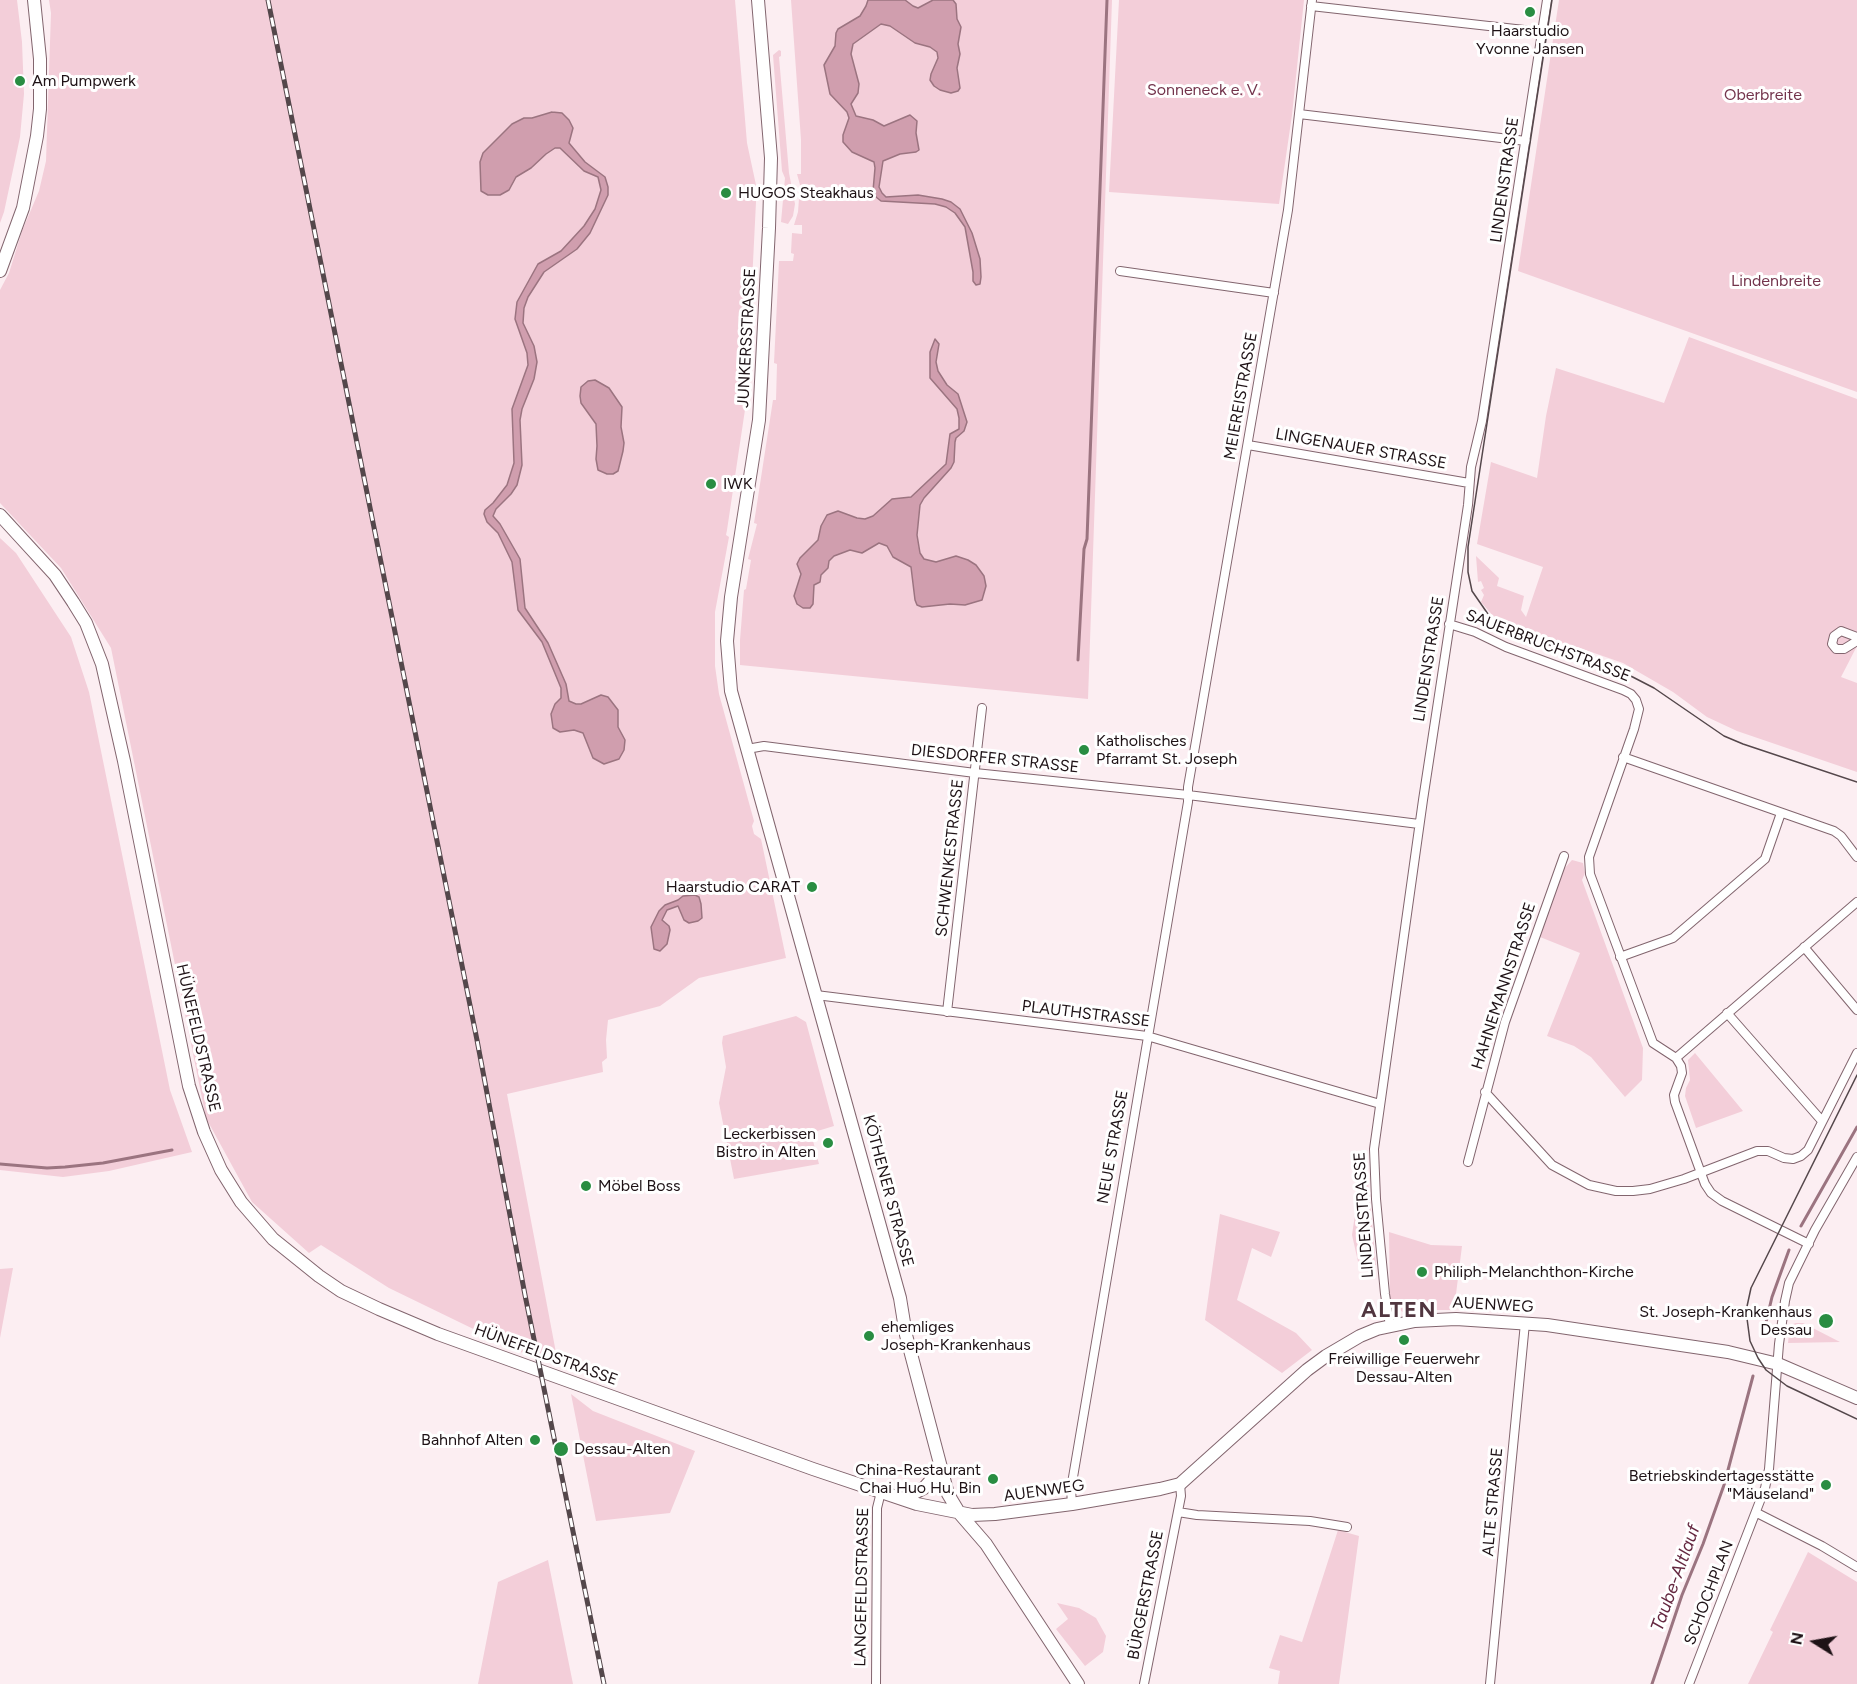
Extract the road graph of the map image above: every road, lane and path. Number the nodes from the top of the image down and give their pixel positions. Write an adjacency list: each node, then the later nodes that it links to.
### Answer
1 (34, 0): 9 (main road)
2 (758, 0): 15 (main road, JUNKERSSTRASSE)
3 (1547, 0): 5 (street, LINDENSTRASSE)
4 (1311, 3): 5 (street); 6 (street, MEIEREISTRASSE)
5 (1542, 32): 7 (street, LINDENSTRASSE)
6 (1299, 114): 7 (street); 10 (street, MEIEREISTRASSE)
7 (1526, 141): 12 (street, LINDENSTRASSE)
8 (1120, 271): 10 (street)
9 (0, 272)
10 (1274, 293): 11 (street, MEIEREISTRASSE)
11 (1248, 445): 12 (street, LINGENAUER STRASSE); 20 (street, MEIEREISTRASSE)
12 (1469, 483): 14 (street, LINDENSTRASSE)
13 (0, 515): 48 (main road, HÜNEFELDSTRASSE)
14 (1449, 624): 18 (street, SAUERBRUCHSTRASSE); 22 (street, LINDENSTRASSE)
15 (729, 675): 17 (main road, KÖTHENER STRASSE)
16 (982, 708): 19 (street, SCHWENKESTRASSE)
17 (747, 749): 19 (street, DIESDORFER STRASSE); 28 (main road, KÖTHENER STRASSE)
18 (1623, 757): 21 (street); 27 (street, SAUERBRUCHSTRASSE)
19 (975, 773): 20 (street, DIESDORFER STRASSE); 30 (street, SCHWENKESTRASSE)
20 (1188, 795): 22 (street, DIESDORFER STRASSE); 32 (street, NEUE STRASSE)
21 (1781, 813): 24 (street); 27 (street)
22 (1419, 824): 36 (street, LINDENSTRASSE)
23 (1564, 856): 35 (street, HAHNEMANNSTRASSE)
24 (1857, 857)
25 (1857, 902): 26 (street)
26 (1804, 947): 29 (street); 31 (street)
27 (1620, 957): 34 (street, SAUERBRUCHSTRASSE)
28 (816, 994): 30 (street, PLAUTHSTRASSE); 46 (main road, KÖTHENER STRASSE)
29 (1857, 1010)
30 (947, 1012): 32 (street, PLAUTHSTRASSE)
31 (1727, 1013): 34 (street); 37 (street)
32 (1148, 1036): 36 (street, PLAUTHSTRASSE); 50 (street, NEUE STRASSE)
33 (1857, 1053): 37 (street)
34 (1676, 1058): 40 (street)
35 (1485, 1092): 39 (street, HAHNEMANNSTRASSE); 40 (street)
36 (1380, 1104): 43 (street, LINDENSTRASSE)
37 (1822, 1121): 40 (street)
38 (1857, 1157): 41 (street, SCHOCHPLAN)
39 (1468, 1162)
40 (1701, 1173): 41 (street)
41 (1809, 1244): 44 (street, SCHOCHPLAN)
42 (1525, 1323): 43 (main road, AUENWEG); 44 (main road, AUENWEG); 59 (street, ALTE STRASSE)
43 (1390, 1326): 47 (main road, AUENWEG)
44 (1778, 1364): 45 (main road, AUENWEG); 52 (street, SCHOCHPLAN)
45 (1857, 1398)
46 (940, 1464): 49 (main road); 53 (main road, KÖTHENER STRASSE)
47 (1180, 1484): 50 (main road, AUENWEG); 51 (street, BÜRGERSTRASSE)
48 (881, 1491): 49 (main road, HÜNEFELDSTRASSE); 56 (street, LANGEFELDSTRASSE)
49 (903, 1499): 53 (main road, HÜNEFELDSTRASSE)
50 (1072, 1504): 53 (main road, AUENWEG)
51 (1178, 1512): 54 (street, BÜRGERSTRASSE); 58 (street, BÜRGERSTRASSE)
52 (1757, 1513): 55 (street); 60 (street, SCHOCHPLAN)
53 (960, 1514): 57 (main road, KÖTHENER STRASSE)
54 (1347, 1527)
55 (1857, 1567)
56 (876, 1684)
57 (1078, 1684)
58 (1144, 1684)
59 (1490, 1684)
60 (1689, 1684)

